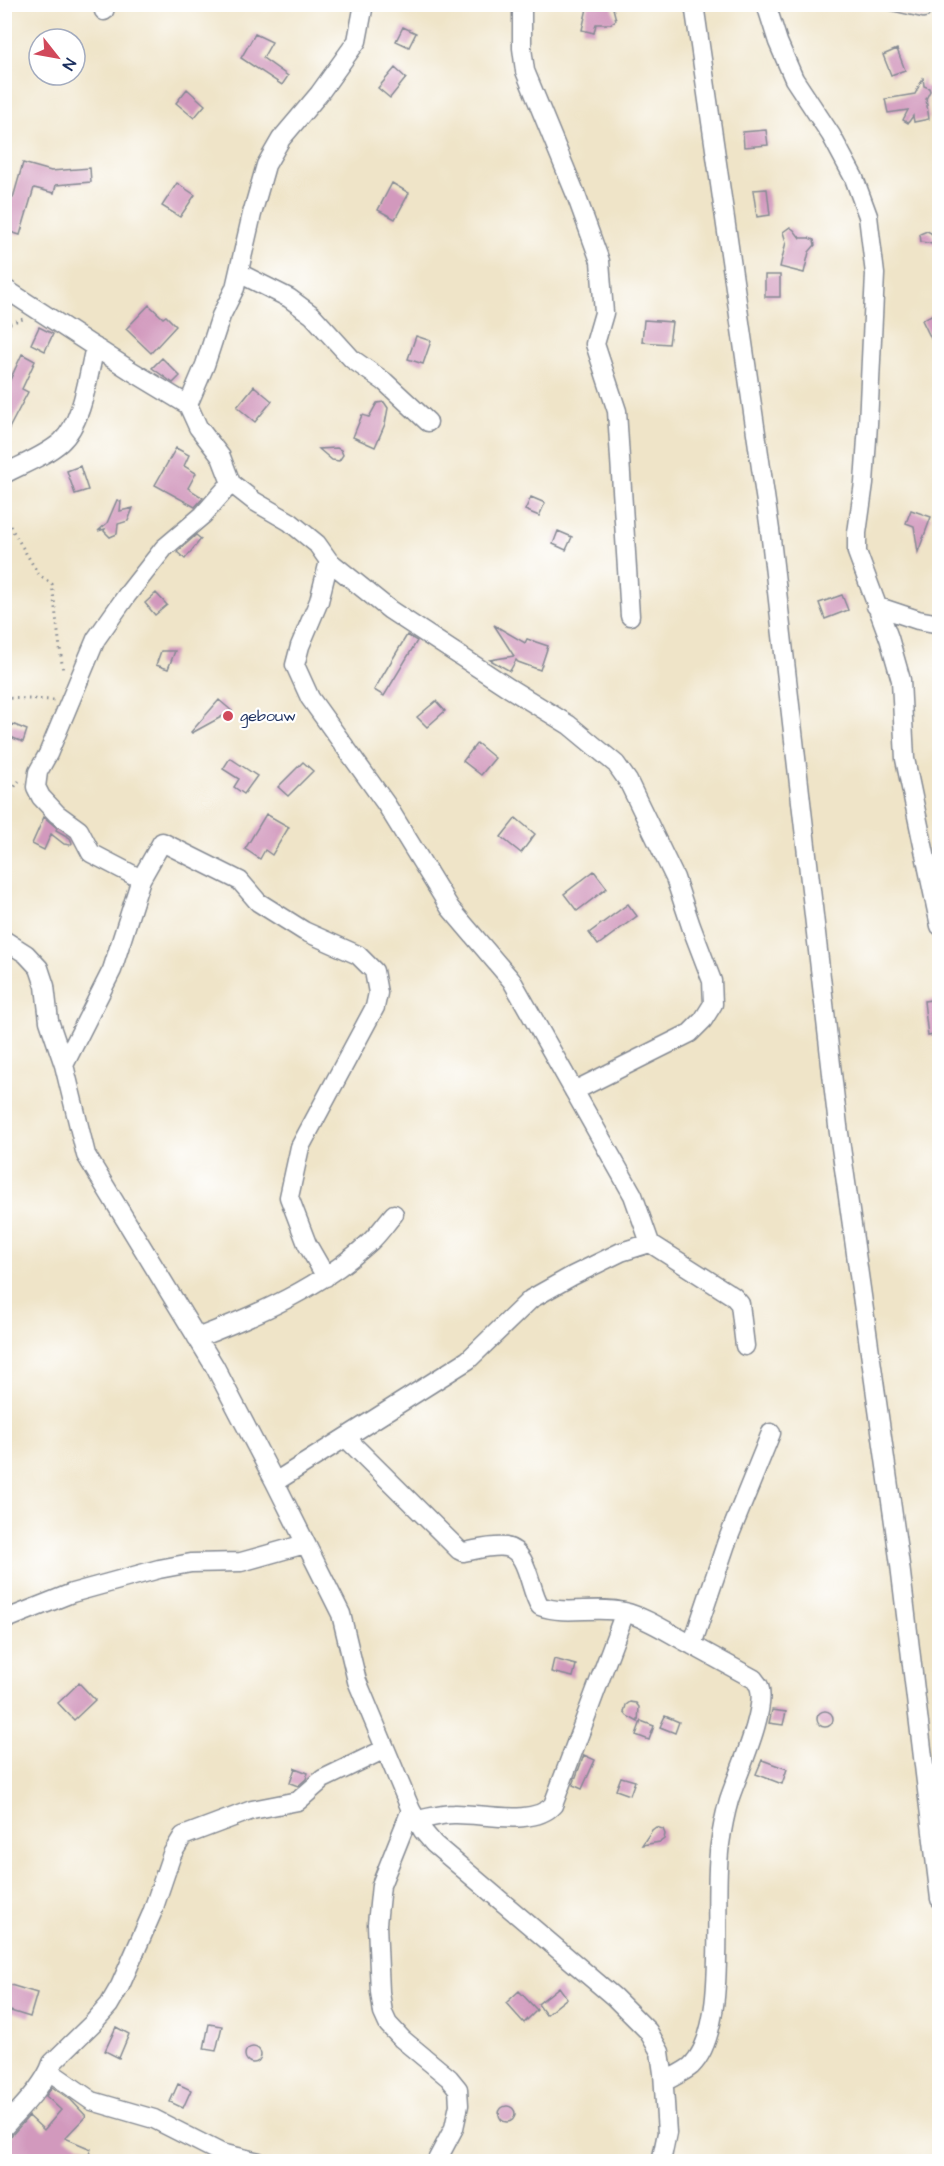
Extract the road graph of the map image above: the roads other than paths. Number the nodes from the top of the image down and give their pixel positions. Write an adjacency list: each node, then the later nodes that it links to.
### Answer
1 (364, 4): 5 (street)
2 (522, 4): 14 (street)
3 (694, 4): 35 (street)
4 (766, 4): 13 (street)
5 (239, 273): 8 (street); 9 (street)
6 (4, 288): 7 (street)
7 (95, 347): 8 (street); 10 (street)
8 (188, 405): 11 (street)
9 (428, 422)
10 (4, 474)
11 (231, 483): 12 (street); 16 (street)
12 (329, 561): 20 (street); 20 (street)
13 (876, 606): 15 (street); 17 (street)
14 (630, 616)
15 (939, 624)
16 (141, 879): 19 (street); 23 (street)
17 (939, 926)
18 (4, 940): 19 (street)
19 (64, 1065): 24 (street)
20 (574, 1091): 22 (street)
21 (393, 1214): 23 (street)
22 (650, 1243): 25 (street); 27 (street)
23 (326, 1277): 24 (street)
24 (197, 1338): 28 (street)
25 (745, 1346)
26 (771, 1433): 32 (street)
27 (345, 1438): 28 (street); 30 (street)
28 (275, 1482): 29 (street)
29 (304, 1544): 31 (street); 33 (street)
30 (625, 1612): 32 (street); 34 (street)
31 (4, 1620)
32 (692, 1645): 37 (street)
33 (385, 1749): 34 (street); 36 (street)
34 (414, 1815): 37 (street); 40 (street)
35 (939, 1899)
36 (49, 2071): 38 (street); 39 (street)
37 (664, 2082): 41 (street)
38 (4, 2127)
39 (259, 2162)
40 (436, 2162)
41 (661, 2162)

